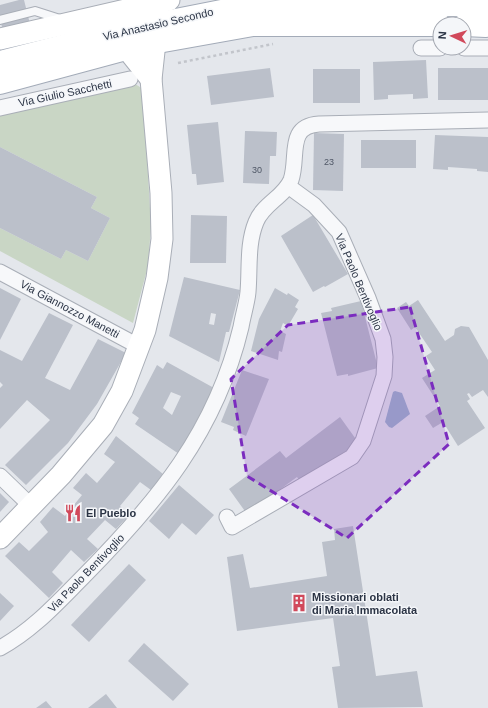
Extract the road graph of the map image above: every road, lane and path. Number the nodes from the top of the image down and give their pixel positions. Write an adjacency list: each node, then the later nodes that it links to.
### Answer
1 (169, 0): 5 (street)
2 (0, 20): 5 (lane)
3 (472, 21): 5 (main road, Via Anastasio Secondo)
4 (432, 25): 7 (main road, Via Anastasio Secondo)
5 (79, 28): 6 (street); 14 (main road, Via Anastasio Secondo)
6 (0, 38)
7 (156, 42): 13 (main road, Via Anastasio Secondo); 17 (street)
8 (276, 43): 15 (path)
9 (421, 48): 10 (street)
10 (432, 48)
11 (472, 48): 12 (street)
12 (488, 48)
13 (127, 49): 17 (street); 18 (main road, Via Anastasio Secondo)
14 (0, 62)
15 (178, 62)
16 (130, 79): 19 (street, Via Giulio Sacchetti)
17 (151, 79): 23 (street)
18 (0, 82)
19 (0, 108)
20 (488, 120): 21 (street)
21 (288, 186): 26 (street, Via Paolo Bentivoglio); 28 (street, Via Paolo Bentivoglio)
22 (0, 272): 23 (street, Via Giannozzo Manetti)
23 (140, 347): 25 (street)
24 (0, 476): 25 (street)
25 (31, 506): 27 (street)
26 (227, 517)
27 (0, 538)
28 (0, 648)

